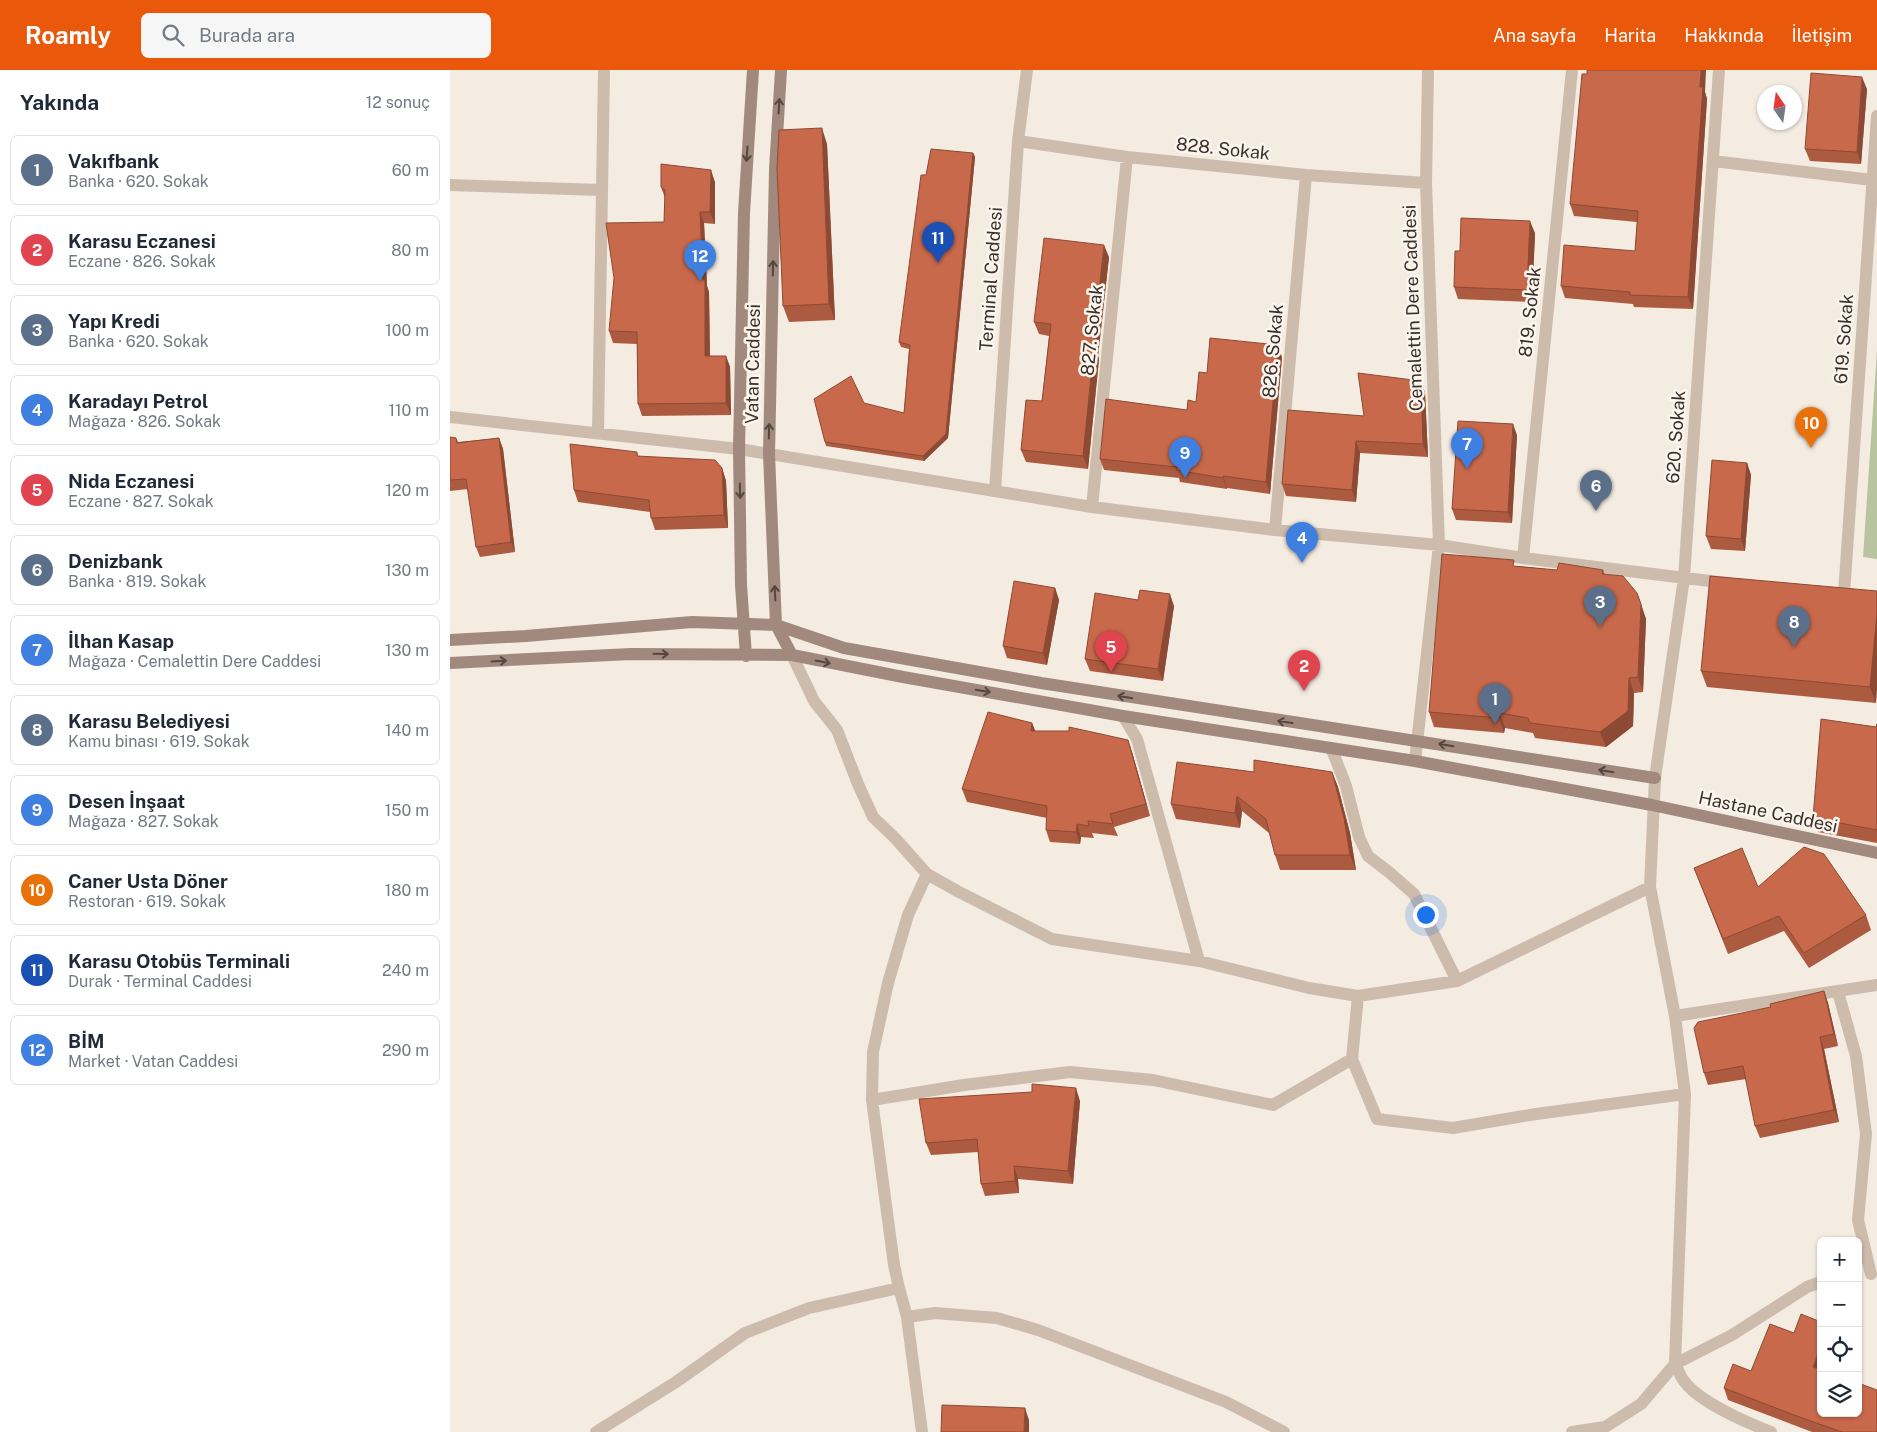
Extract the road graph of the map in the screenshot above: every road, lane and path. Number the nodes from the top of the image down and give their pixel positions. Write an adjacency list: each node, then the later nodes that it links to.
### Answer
1 (604, 70): 16 (street)
2 (753, 70): 19 (main road, Vatan Caddesi, one-way to 19)
3 (781, 70): 20 (main road, Vatan Caddesi, one-way to 3)
4 (1027, 70): 9 (street, Terminal Caddesi)
5 (1428, 70): 14 (street, Cemalettin Dere Caddesi)
6 (1572, 70): 25 (street, 819. Sokak)
7 (1719, 70): 11 (street, 620. Sokak)
8 (1877, 116): 13 (street, 619. Sokak)
9 (1018, 141): 10 (street, 828. Sokak); 21 (street, Terminal Caddesi)
10 (1127, 157): 12 (street, 828. Sokak); 22 (street, 827. Sokak)
11 (1712, 161): 13 (street); 26 (street, 620. Sokak)
12 (1306, 175): 14 (street, 828. Sokak); 23 (street, 826. Sokak)
13 (1872, 180): 28 (street, 619. Sokak)
14 (1426, 183): 24 (street, Cemalettin Dere Caddesi)
15 (450, 185): 16 (street)
16 (602, 190): 18 (street)
17 (450, 417): 18 (street)
18 (598, 434): 19 (street)
19 (739, 449): 20 (street); 29 (main road, Vatan Caddesi, one-way to 29)
20 (769, 454): 21 (street); 30 (main road, Vatan Caddesi, one-way to 20)
21 (995, 491): 22 (street)
22 (1092, 506): 23 (street)
23 (1275, 530): 24 (street)
24 (1439, 545): 25 (street); 36 (street, Cemalettin Dere Caddesi)
25 (1523, 558): 26 (street)
26 (1684, 578): 27 (street); 39 (street, 620. Sokak)
27 (1740, 584)
28 (1844, 594)
29 (745, 624): 30 (main road); 31 (main road); 32 (main road, Vatan Caddesi)
30 (776, 625): 33 (main road, Vatan Caddesi); 36 (main road, one-way to 30)
31 (450, 640)
32 (746, 656): 33 (main road, Hastane Caddesi); 34 (main road, Hastane Caddesi, one-way to 32)
33 (792, 656): 35 (main road, Hastane Caddesi, one-way to 35); 42 (street)
34 (450, 663)
35 (1123, 716): 37 (main road, Hastane Caddesi); 44 (street)
36 (1418, 741): 38 (street, Cemalettin Dere Caddesi); 39 (main road, one-way to 36)
37 (1332, 750): 38 (main road, Hastane Caddesi); 45 (street)
38 (1415, 761): 40 (main road, Hastane Caddesi)
39 (1655, 778): 40 (street, 620. Sokak)
40 (1652, 805): 41 (main road, Hastane Caddesi); 43 (street, 620. Sokak)
41 (1877, 853)
42 (928, 874): 44 (street); 52 (street)
43 (1650, 887): 45 (street); 49 (street, 620. Sokak)
44 (1199, 960): 48 (street)
45 (1458, 981): 48 (street)
46 (1877, 985): 47 (street)
47 (1838, 992): 49 (street); 53 (street)
48 (1358, 996): 50 (street)
49 (1675, 1016): 51 (street, 620. Sokak)
50 (1352, 1059): 51 (street); 52 (street)
51 (1685, 1094): 58 (street, 620. Sokak)
52 (872, 1100): 56 (street)
53 (1871, 1134): 54 (street)
54 (1869, 1274)
55 (1817, 1284): 58 (street)
56 (899, 1288): 57 (street); 59 (street)
57 (907, 1317): 60 (street); 61 (street)
58 (1675, 1364): 62 (street); 63 (street)
59 (596, 1432)
60 (922, 1432)
61 (1284, 1432)
62 (1572, 1432)
63 (1771, 1432)

